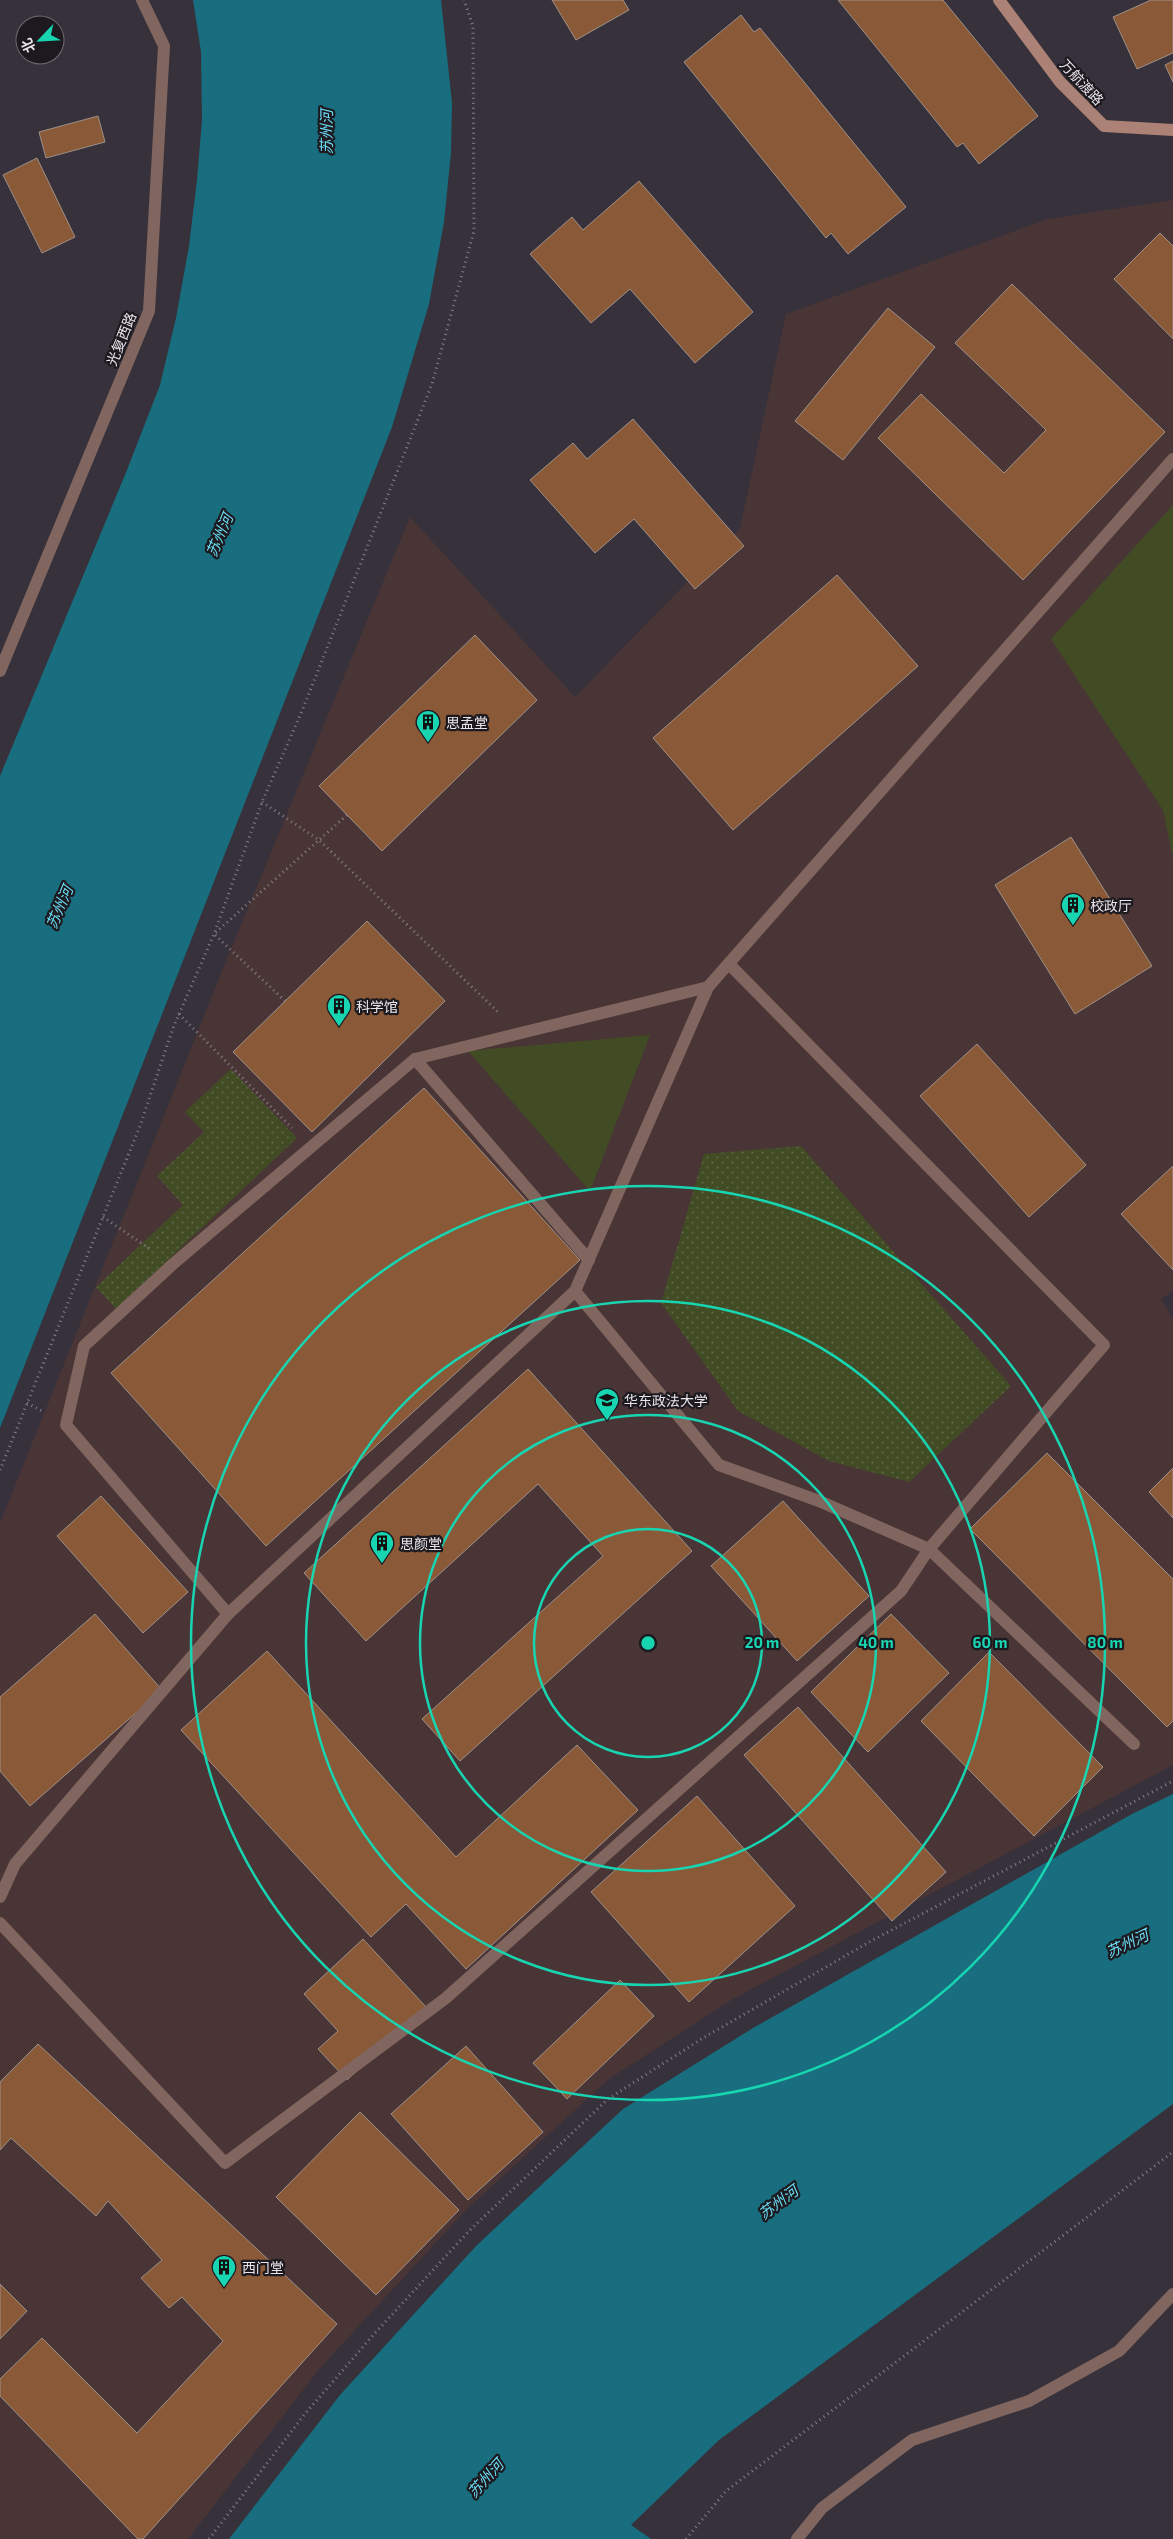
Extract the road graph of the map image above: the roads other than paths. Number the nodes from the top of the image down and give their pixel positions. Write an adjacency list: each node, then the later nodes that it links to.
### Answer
1 (142, 0): 5 (street, 光复西路)
2 (999, 0): 3 (street, 万航渡路)
3 (1173, 130)
4 (1173, 459): 6 (street)
5 (0, 671)
6 (729, 964): 7 (street); 11 (street)
7 (708, 987): 8 (street); 9 (street)
8 (415, 1059): 9 (street); 12 (street)
9 (589, 1260): 10 (street)
10 (574, 1291): 11 (street); 12 (street)
11 (929, 1548): 13 (street); 15 (street)
12 (228, 1614): 14 (street)
13 (1134, 1744)
14 (0, 1898)
15 (0, 1923)
16 (1173, 2294): 17 (street)
17 (797, 2539)

